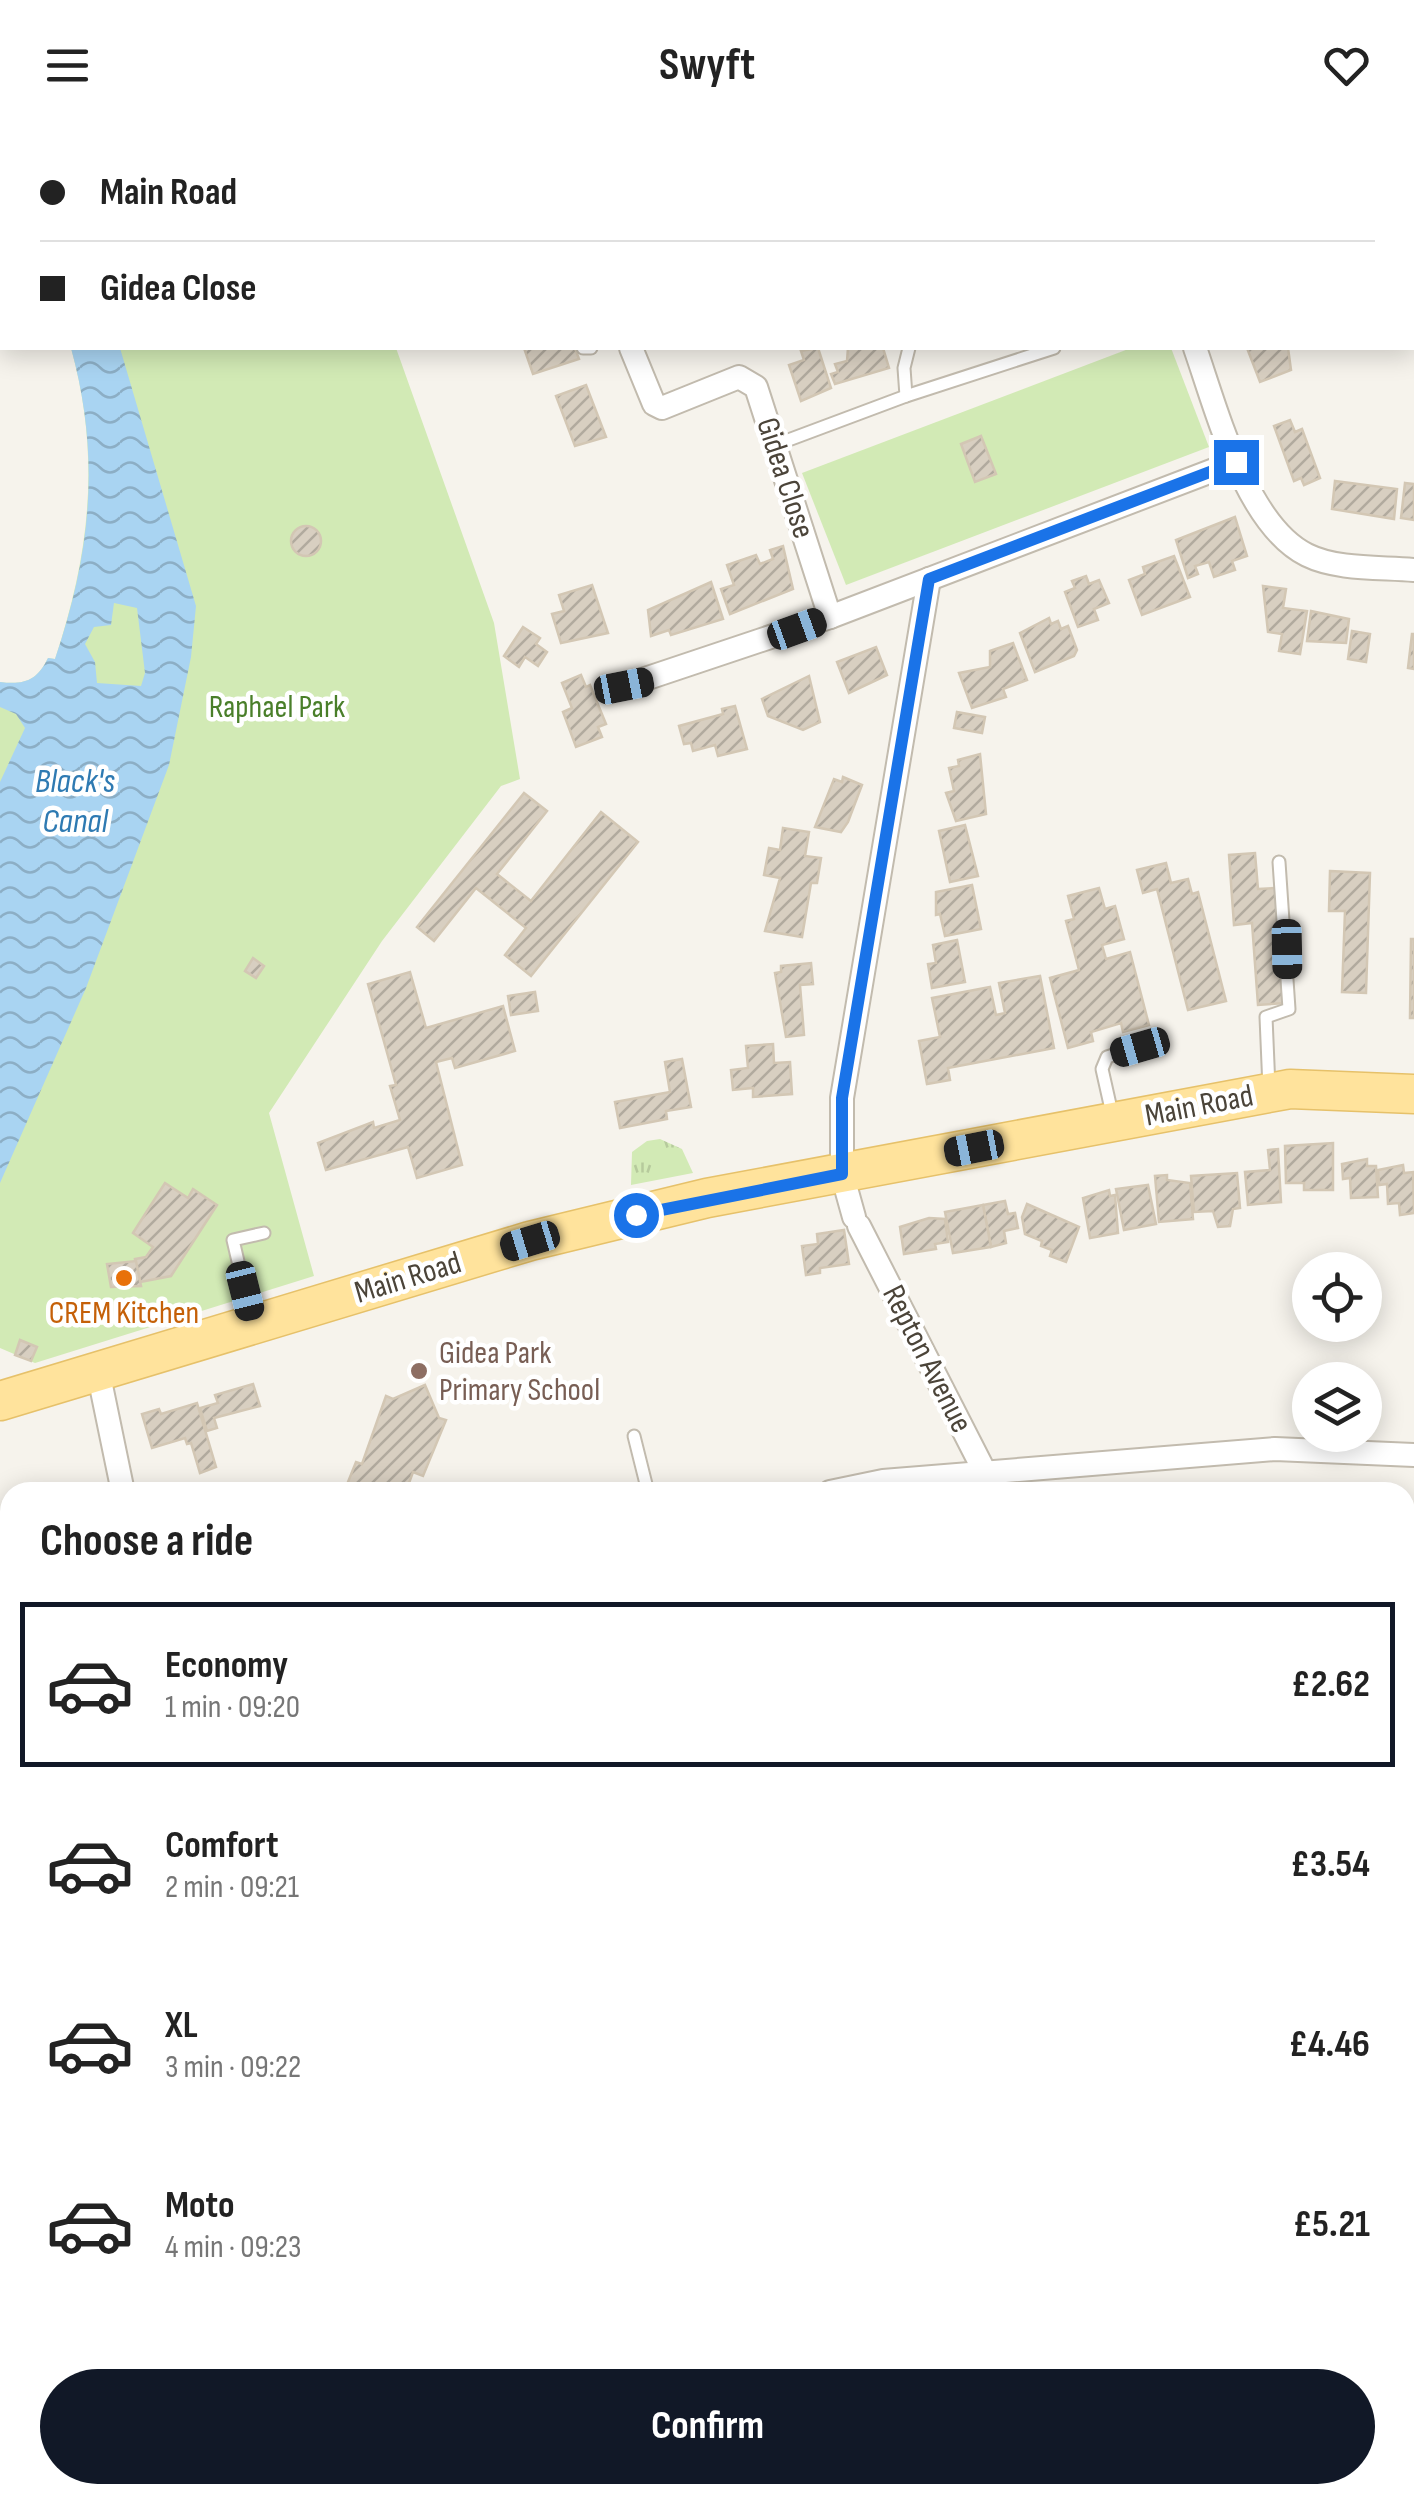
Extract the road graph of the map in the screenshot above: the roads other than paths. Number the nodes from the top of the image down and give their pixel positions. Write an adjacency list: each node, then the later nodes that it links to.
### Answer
1 (632, 350): 6 (street, Gidea Close)
2 (908, 350): 5 (lane)
3 (1196, 350): 7 (street)
4 (1023, 352): 5 (lane)
5 (906, 396): 6 (lane)
6 (775, 446): 10 (street, Gidea Close)
7 (1236, 462): 8 (street); 9 (street)
8 (1414, 570)
9 (929, 579): 10 (street); 17 (street, Repton Avenue)
10 (830, 617): 11 (street)
11 (624, 686)
12 (1279, 862): 14 (lane)
13 (1140, 1047): 16 (lane)
14 (1270, 1092): 15 (main road, Main Road); 16 (main road, Main Road)
15 (1414, 1094)
16 (1114, 1122): 17 (main road, Main Road)
17 (842, 1174): 19 (main road, Main Road); 28 (street, Repton Avenue)
18 (264, 1233): 19 (lane)
19 (254, 1328): 20 (main road, Main Road)
20 (98, 1371): 21 (main road, Main Road); 24 (street)
21 (0, 1402)
22 (634, 1436): 25 (lane)
23 (1414, 1455): 29 (street)
24 (121, 1482)
25 (646, 1482)
26 (878, 1482): 27 (street)
27 (936, 1482)
28 (989, 1482)
29 (998, 1482)

